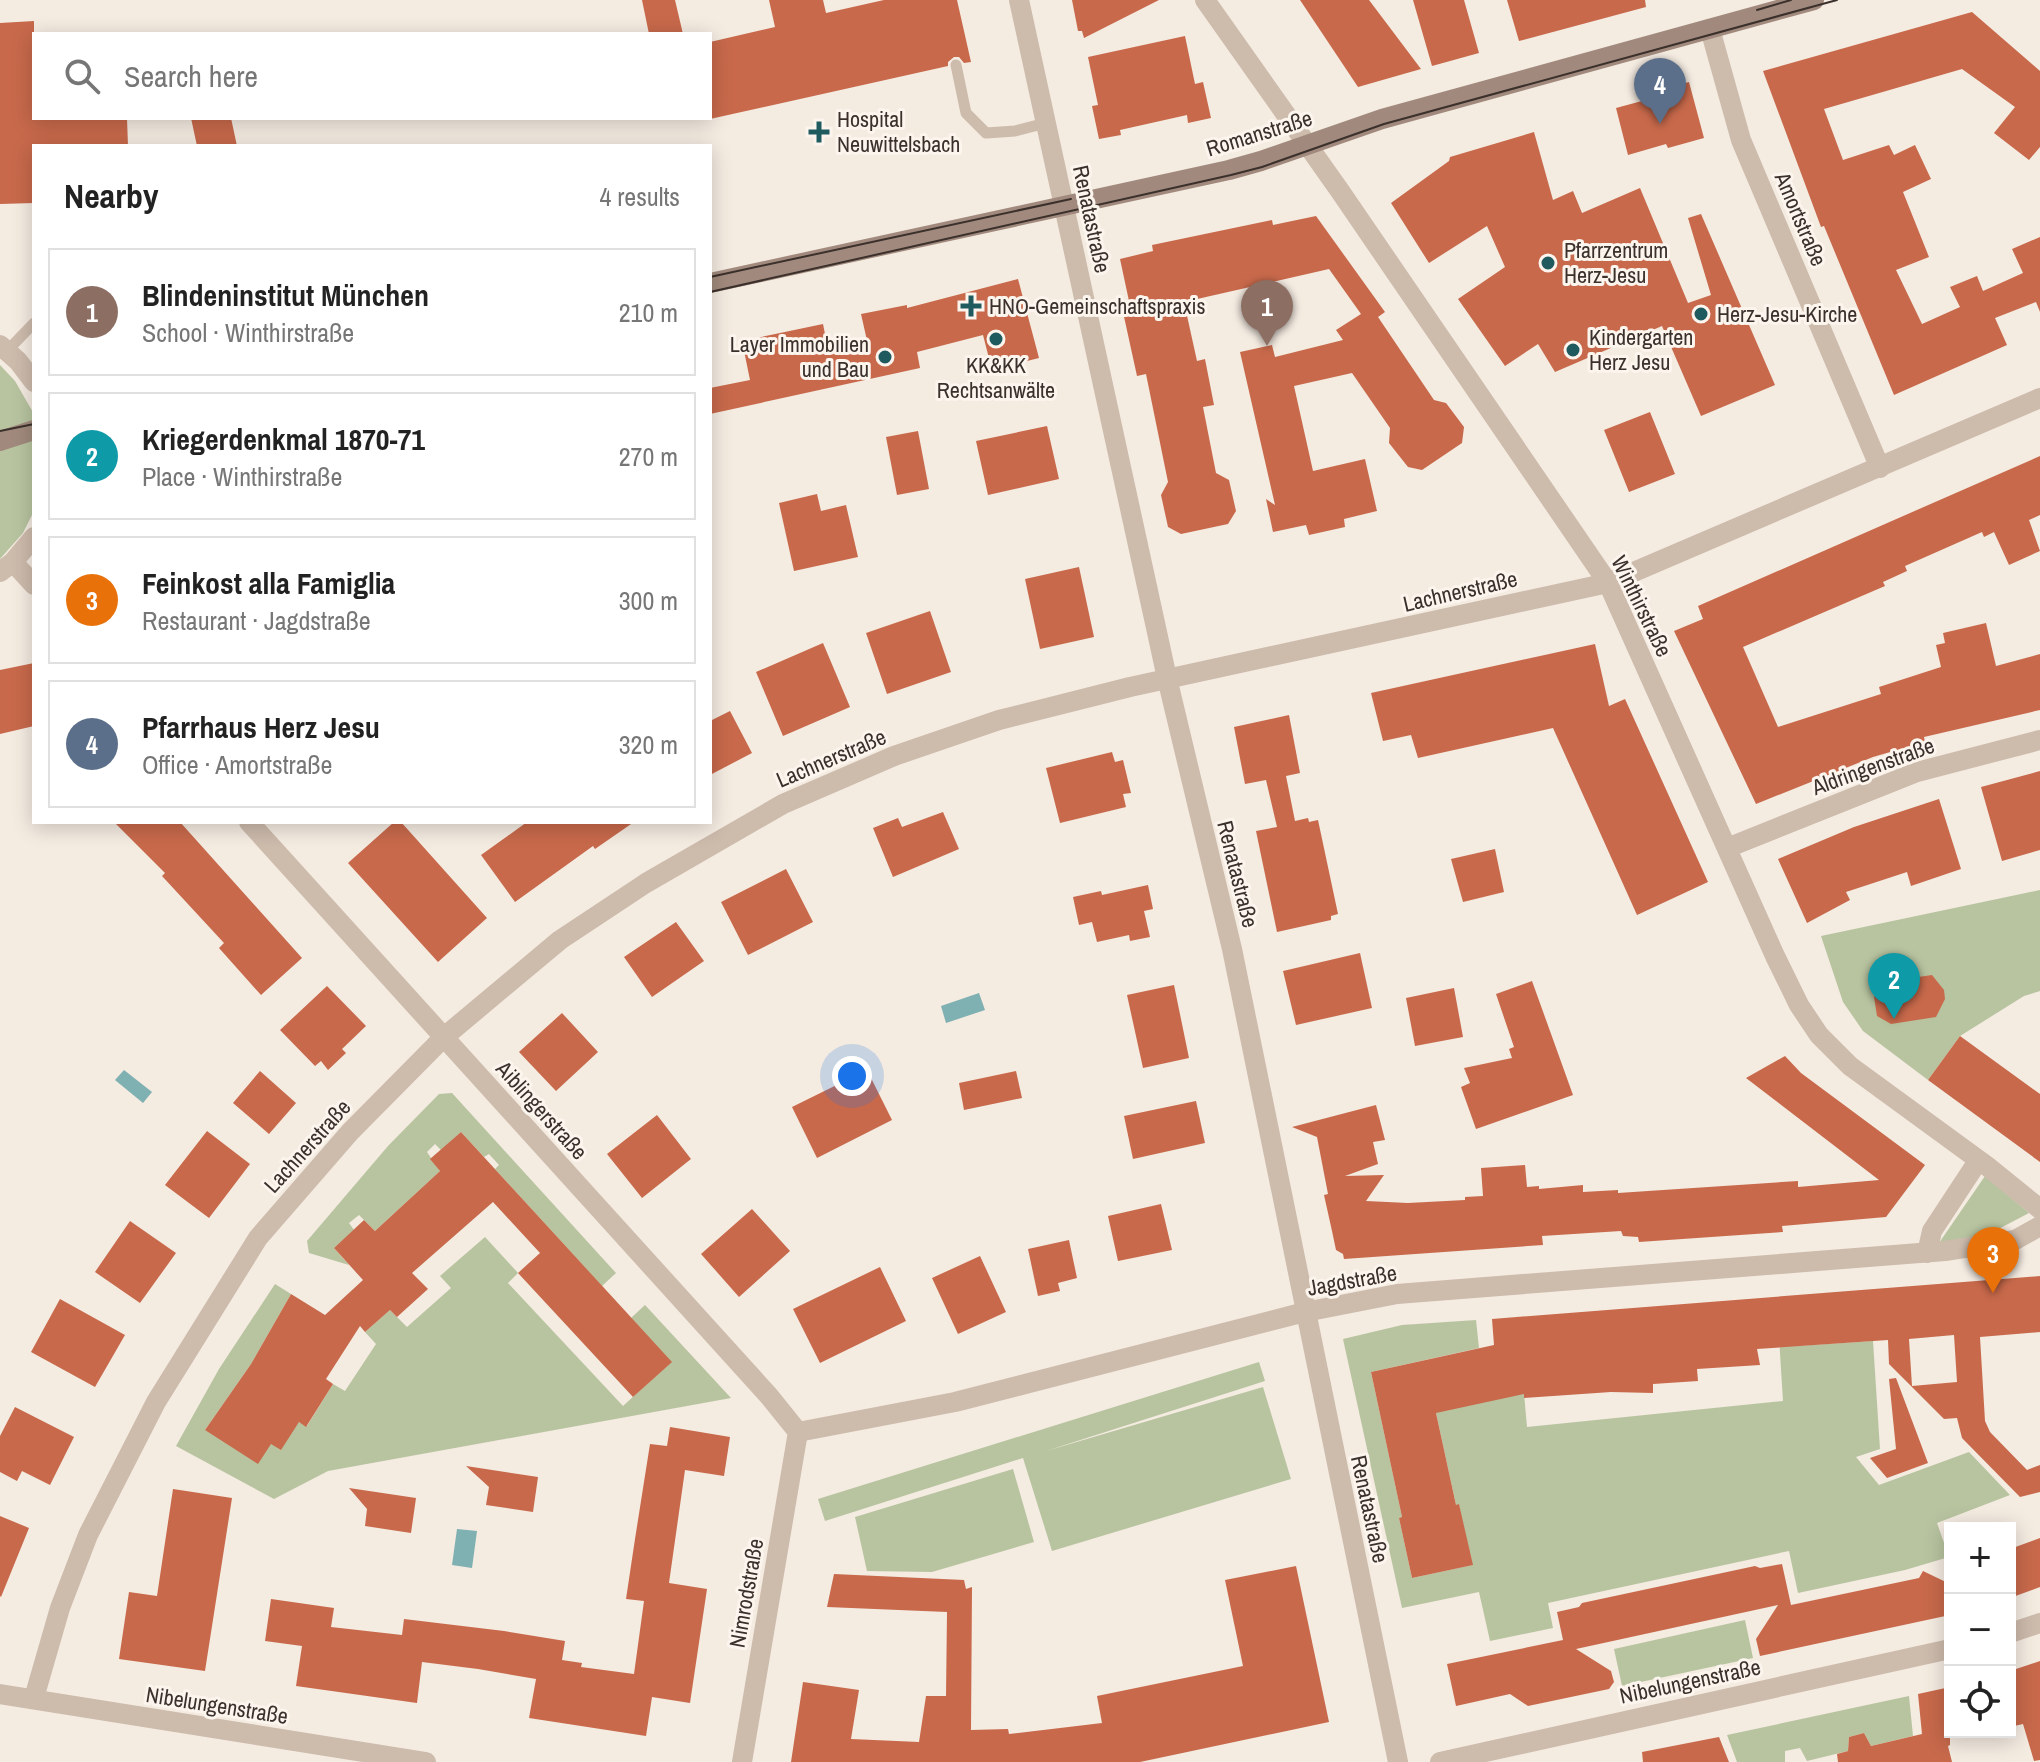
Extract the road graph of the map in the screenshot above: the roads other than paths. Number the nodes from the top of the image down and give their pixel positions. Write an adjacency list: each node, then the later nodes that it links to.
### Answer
1 (1019, 0): 6 (street, Renatastraße)
2 (1205, 0): 7 (street, Winthirstraße)
3 (1814, 0): 4 (main road, Romanstraße)
4 (1710, 29): 7 (main road, Romanstraße); 17 (street, Amortstraße)
5 (956, 65): 6 (lane)
6 (1046, 123): 8 (street, Renatastraße)
7 (1306, 145): 8 (main road, Romanstraße); 20 (street, Winthirstraße)
8 (1064, 206): 9 (main road, Romanstraße); 22 (street, Renatastraße)
9 (712, 283)
10 (32, 325): 11 (lane)
11 (4, 348): 12 (street)
12 (32, 380)
13 (2040, 398): 17 (street, Lachnerstraße)
14 (30, 431): 15 (main road); 16 (main road)
15 (0, 432)
16 (0, 441)
17 (1880, 468): 20 (street, Lachnerstraße)
18 (32, 539): 19 (street)
19 (7, 567): 21 (street)
20 (1608, 583): 22 (street, Lachnerstraße); 25 (street, Winthirstraße)
21 (32, 584)
22 (1167, 678): 26 (street, Lachnerstraße); 31 (street, Renatastraße)
23 (2040, 740): 25 (street, Aldringenstraße)
24 (251, 824): 26 (street, Aiblingerstraße)
25 (1727, 848): 27 (street, Winthirstraße)
26 (444, 1037): 32 (street, Aiblingerstraße); 37 (street, Lachnerstraße)
27 (1978, 1161): 28 (street, Winthirstraße); 30 (street)
28 (2040, 1209)
29 (2040, 1226): 30 (street, Jagdstraße)
30 (1927, 1253): 31 (street, Jagdstraße)
31 (1305, 1312): 32 (street, Jagdstraße); 42 (street, Renatastraße)
32 (798, 1432): 41 (street, Nimrodstraße)
33 (2040, 1623): 34 (street)
34 (2016, 1631)
35 (1944, 1650): 39 (street, Nibelungenstraße)
36 (0, 1694): 37 (street, Nibelungenstraße)
37 (34, 1698): 38 (street, Nibelungenstraße)
38 (351, 1756): 40 (street, Nibelungenstraße)
39 (1471, 1759): 43 (street, Nibelungenstraße)
40 (426, 1762)
41 (742, 1762)
42 (1398, 1762)
43 (1440, 1762)

